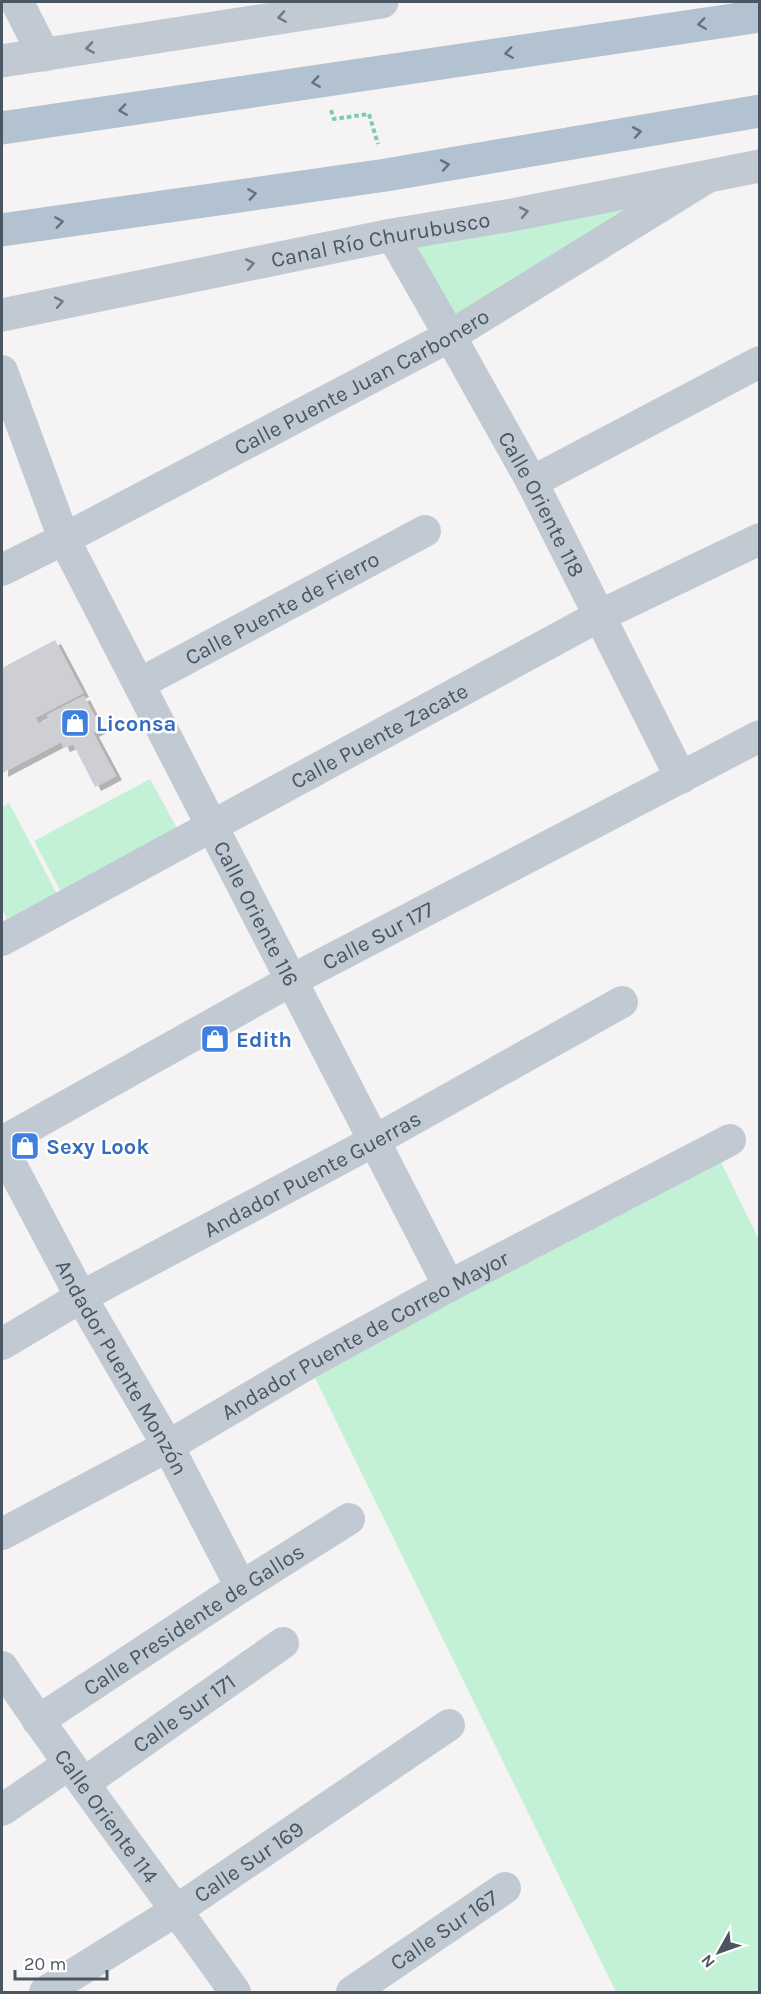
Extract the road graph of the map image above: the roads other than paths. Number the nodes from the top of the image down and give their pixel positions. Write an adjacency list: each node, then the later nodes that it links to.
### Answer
1 (17, 2): 4 (street)
2 (382, 2): 4 (street, one-way to 4)
3 (759, 16): 7 (main road, one-way to 7)
4 (44, 55): 5 (street)
5 (2, 61)
6 (759, 111): 10 (main road, one-way to 6)
7 (2, 129)
8 (758, 170): 9 (street, Canal Río Churubusco)
9 (712, 174): 11 (street, Canal Río Churubusco, one-way to 9); 13 (street, Calle Puente Juan Carbonero)
10 (2, 230)
11 (392, 235): 12 (street, Canal Río Churubusco, one-way to 11); 13 (street, Calle Oriente 118)
12 (2, 315)
13 (450, 336): 16 (street, Calle Oriente 118); 18 (street, Calle Puente Juan Carbonero)
14 (759, 362): 16 (street)
15 (2, 371): 18 (street, Calle Oriente 116)
16 (532, 482): 21 (street, Calle Oriente 118)
17 (425, 531): 22 (street, Calle Puente de Fierro)
18 (64, 539): 20 (street, Calle Puente Juan Carbonero); 22 (street, Calle Oriente 116)
19 (759, 539): 21 (street, Calle Puente Zacate)
20 (2, 570)
21 (599, 616): 24 (street, Calle Oriente 118); 25 (street, Calle Puente Zacate)
22 (139, 684): 25 (street, Calle Oriente 116)
23 (759, 736): 24 (street, Calle Sur 177)
24 (681, 778): 27 (street, Calle Sur 177)
25 (212, 826): 26 (street, Calle Puente Zacate); 27 (street, Calle Oriente 116)
26 (2, 940)
27 (291, 980): 30 (street, Calle Oriente 116); 31 (street, Calle Sur 177)
28 (622, 1002): 30 (street, Andador Puente Guerras)
29 (730, 1140): 33 (street, Andador Puente de Correo Mayor)
30 (374, 1141): 33 (street, Calle Oriente 116); 34 (street, Andador Puente Guerras)
31 (2, 1142)
32 (2, 1148): 34 (street, Andador Puente Monzón)
33 (448, 1287): 36 (street, Andador Puente de Correo Mayor)
34 (81, 1298): 35 (street, Andador Puente Guerras); 36 (street, Andador Puente Monzón)
35 (2, 1344)
36 (168, 1446): 38 (street, Andador Puente de Correo Mayor); 39 (street, Andador Puente Monzón)
37 (349, 1519): 39 (street, Calle Presidente de Gallos)
38 (2, 1534)
39 (241, 1587): 42 (street, Calle Presidente de Gallos)
40 (283, 1643): 44 (street, Calle Sur 171)
41 (2, 1667): 42 (street, Calle Oriente 114)
42 (38, 1721): 44 (street, Calle Oriente 114)
43 (449, 1725): 47 (street, Calle Sur 169)
44 (76, 1774): 45 (street, Calle Sur 171); 47 (street, Calle Oriente 114)
45 (2, 1810)
46 (505, 1888): 50 (street, Calle Sur 167)
47 (177, 1910): 48 (street, Calle Sur 169); 49 (street, Calle Oriente 114)
48 (45, 1992)
49 (235, 1992)
50 (352, 1992)

